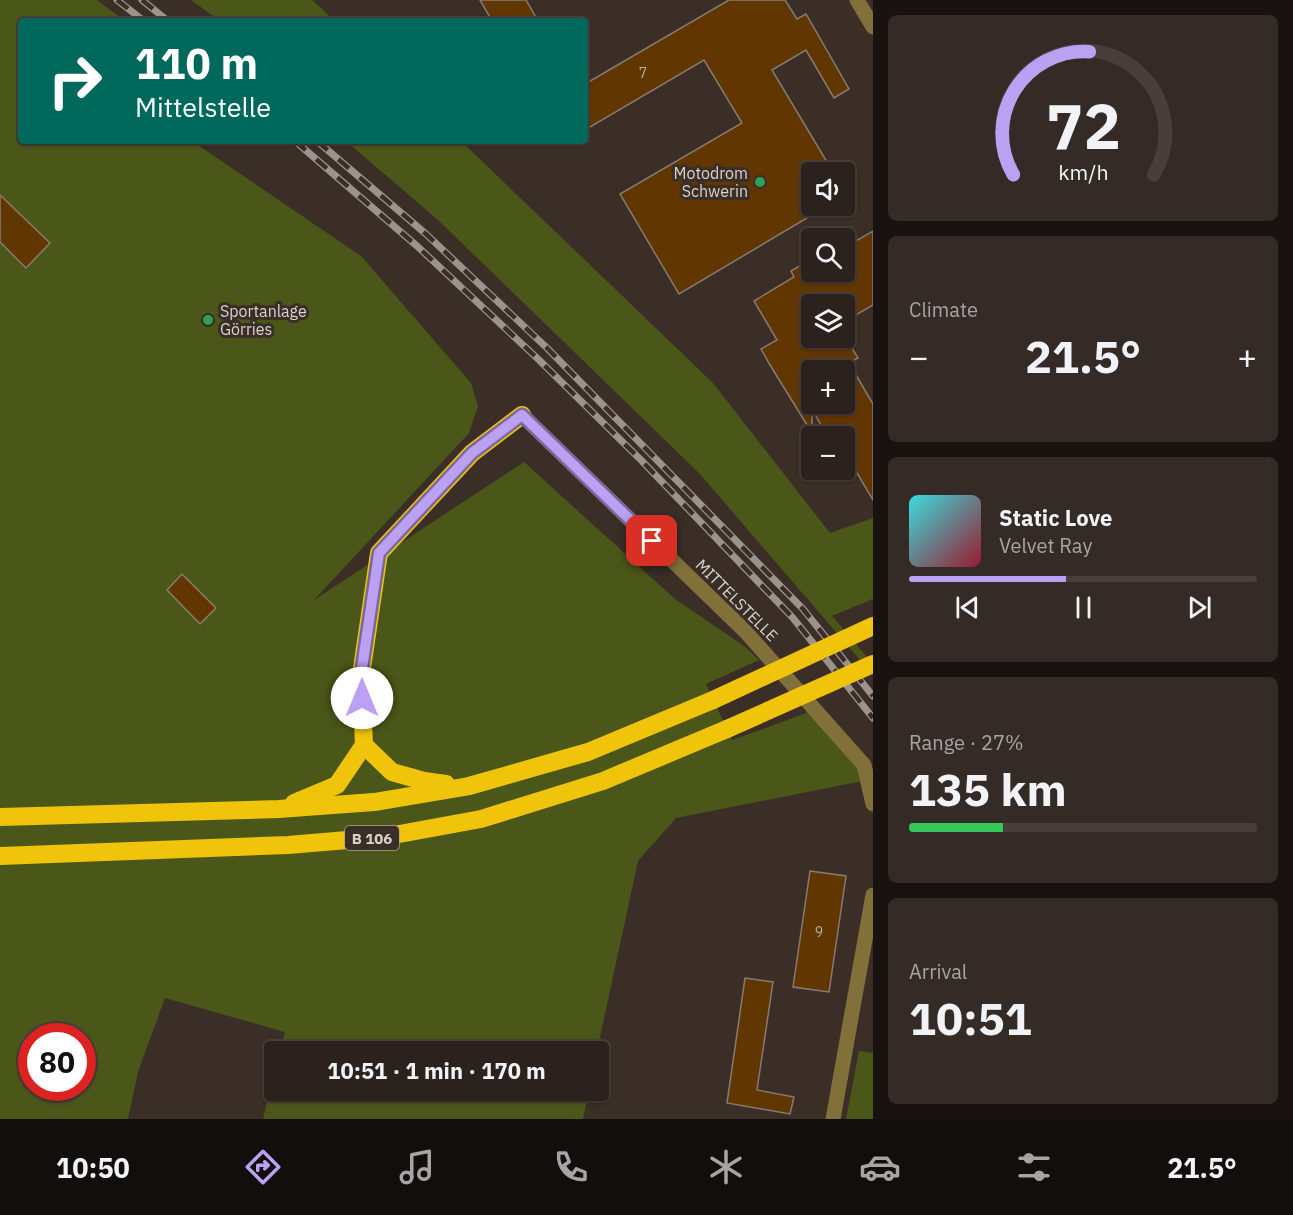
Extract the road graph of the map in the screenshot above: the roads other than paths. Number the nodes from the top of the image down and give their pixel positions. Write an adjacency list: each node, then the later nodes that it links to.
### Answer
1 (857, 0): 2 (street)
2 (873, 27)
3 (522, 415): 6 (highway); 8 (street, MITTELSTELLE)
4 (873, 626): 7 (highway, B 106, bridge)
5 (873, 664): 11 (highway, B 106, bridge)
6 (364, 745): 7 (highway); 9 (highway)
7 (469, 786): 9 (highway, B 106)
8 (873, 804)
9 (279, 809): 10 (highway, B 106)
10 (0, 817)
11 (0, 856)
12 (873, 895): 13 (street)
13 (833, 1119)

